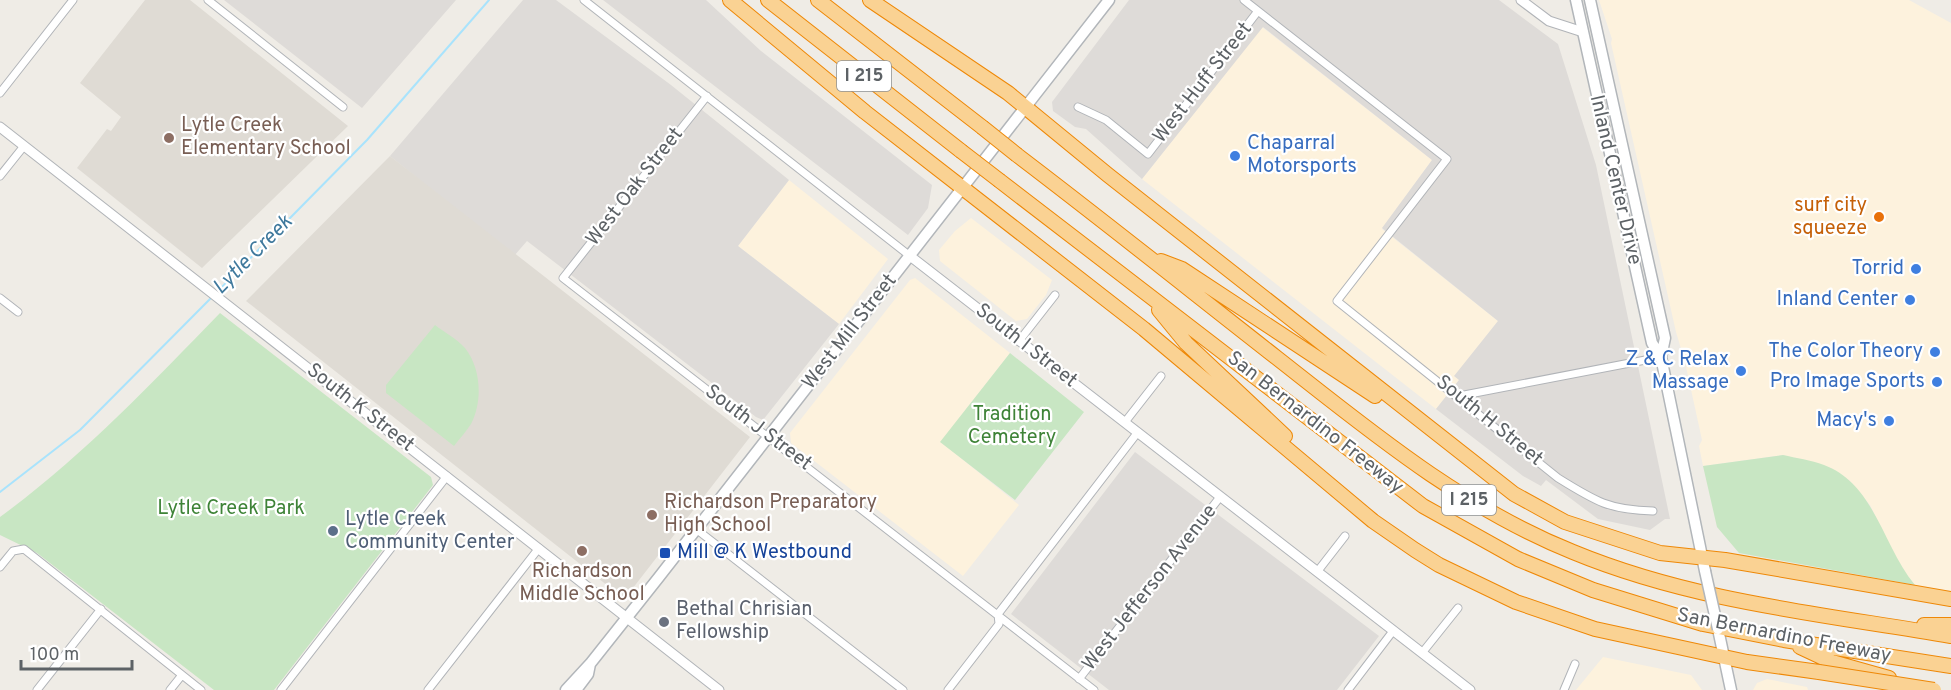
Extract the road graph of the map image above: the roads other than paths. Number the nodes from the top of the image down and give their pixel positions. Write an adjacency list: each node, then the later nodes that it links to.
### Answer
1 (73, 0): 15 (street)
2 (208, 0): 18 (street)
3 (584, 0): 16 (street, South I Street)
4 (730, 0): 23 (highway)
5 (768, 0): 27 (highway, San Bernardino Freeway / I 215, bridge)
6 (818, 0): 25 (highway, San Bernardino Freeway / I 215, bridge)
7 (870, 0): 19 (highway)
8 (1109, 0): 19 (main road, West Mill Street)
9 (1244, 0): 13 (street)
10 (1521, 0): 14 (street)
11 (1576, 0): 14 (main road, Inland Center Drive)
12 (1590, 0): 32 (main road, Inland Center Drive)
13 (1258, 11): 17 (street, West Huff Street); 34 (street, South H Street)
14 (1583, 32): 32 (main road, Inland Center Drive)
15 (0, 93)
16 (707, 96): 24 (street, South I Street); 26 (street, West Oak Street)
17 (1078, 106)
18 (343, 108)
19 (1024, 108): 23 (main road, West Mill Street); 39 (highway)
20 (0, 127): 21 (street, South K Street)
21 (24, 146): 22 (street); 38 (street, South K Street)
22 (0, 176)
23 (962, 188): 24 (main road, West Mill Street); 48 (highway)
24 (910, 256): 31 (street, South I Street); 37 (main road, West Mill Street)
25 (1148, 256): 39 (highway); 54 (highway, San Bernardino Freeway / I 215)
26 (563, 278): 37 (street, South J Street)
27 (1143, 290): 48 (highway); 58 (highway, San Bernardino Freeway / I 215)
28 (1055, 295): 31 (street)
29 (0, 298): 30 (street)
30 (18, 312)
31 (1019, 340): 35 (street, South I Street)
32 (1661, 357): 34 (street); 45 (main road, Inland Center Drive)
33 (1161, 376): 35 (street)
34 (1458, 396): 41 (street, South H Street)
35 (1125, 422): 36 (street, South I Street)
36 (1138, 432): 40 (street, South I Street); 52 (street)
37 (768, 436): 42 (main road, West Mill Street); 52 (street, South J Street)
38 (447, 476): 44 (street, South K Street); 69 (street)
39 (1499, 483): 45 (highway)
40 (1220, 496): 47 (street, South I Street); 65 (street, West Jefferson Avenue)
41 (1653, 511)
42 (696, 529): 53 (main road, West Mill Street); 74 (street)
43 (1345, 536): 47 (street)
44 (539, 548): 53 (street, South K Street); 70 (street)
45 (1702, 557): 49 (highway); 59 (main road, Inland Center Drive, bridge)
46 (0, 567): 51 (street)
47 (1317, 572): 56 (street, South I Street)
48 (1470, 580): 59 (highway)
49 (1951, 599)
50 (1458, 608): 60 (street)
51 (101, 609): 64 (street); 66 (street)
52 (998, 614): 65 (street, South J Street); 75 (street)
53 (626, 618): 61 (main road, West Mill Street); 73 (street, South K Street)
54 (1889, 625): 55 (highway); 57 (highway, San Bernardino Freeway / I 215)
55 (1951, 625)
56 (1393, 631): 60 (street, South I Street); 77 (street)
57 (1951, 636)
58 (1784, 640): 63 (highway, San Bernardino Freeway / I 215); 81 (highway)
59 (1722, 650): 80 (main road, Inland Center Drive); 82 (highway, bridge)
60 (1422, 653): 78 (street, South I Street)
61 (590, 664): 71 (main road, West Mill Street); 72 (main road, West Mill Street)
62 (1575, 664): 79 (street)
63 (1951, 666)
64 (182, 675): 67 (street); 68 (street)
65 (1079, 678): 76 (street, South J Street)
66 (37, 690)
67 (170, 690)
68 (201, 690)
69 (281, 690)
70 (428, 690)
71 (566, 690)
72 (576, 690)
73 (719, 690)
74 (903, 690)
75 (948, 690)
76 (1094, 690)
77 (1348, 690)
78 (1470, 690)
79 (1564, 690)
80 (1731, 690)
81 (1928, 690)
82 (1934, 690)

